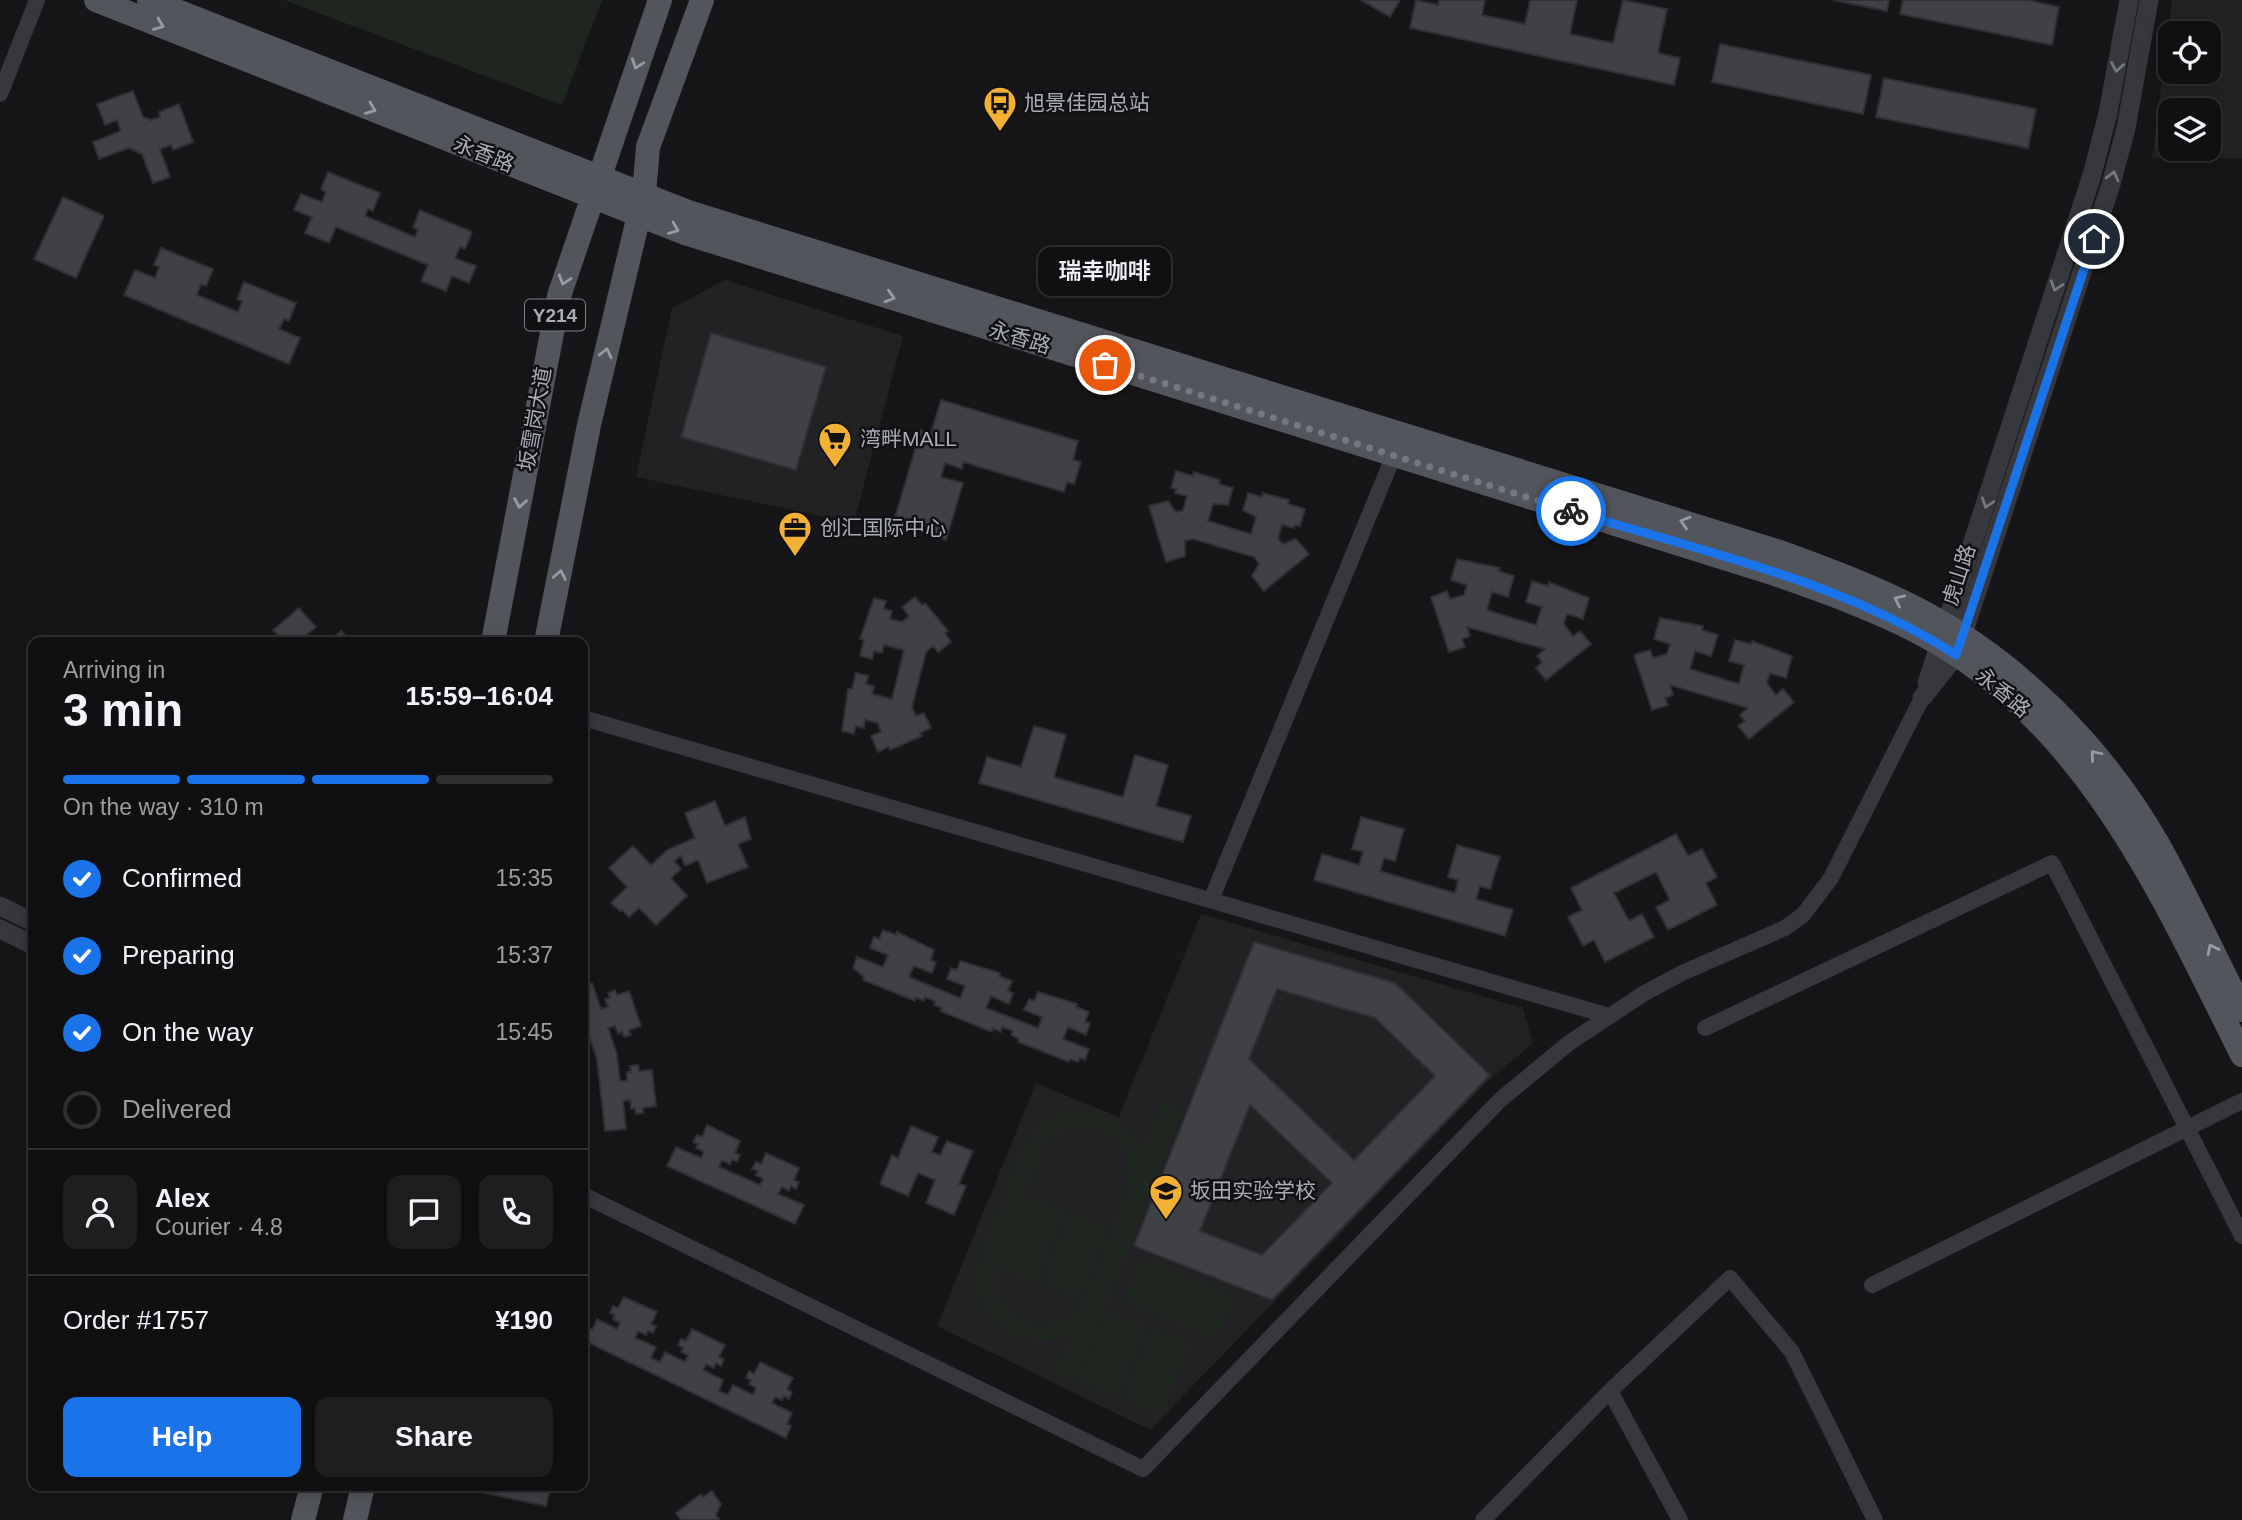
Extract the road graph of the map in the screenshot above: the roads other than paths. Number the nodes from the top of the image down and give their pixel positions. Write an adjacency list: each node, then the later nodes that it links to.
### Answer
1 (37, 0): 8 (street)
2 (96, 0): 9 (main road, 永香路, one-way to 9)
3 (149, 0): 9 (main road, 永香路)
4 (660, 0): 9 (main road, 坂雪岗大道 / Y214, one-way to 9)
5 (702, 0): 10 (main road, Y214)
6 (2129, 0): 14 (street, 虎山路, one-way to 14)
7 (2148, 0): 14 (street, 虎山路, one-way to 7)
8 (0, 94)
9 (595, 186): 10 (main road, 永香路); 12 (main road, 坂雪岗大道 / Y214, one-way to 12)
10 (641, 204): 11 (main road, 永香路, one-way to 11); 13 (main road, Y214, one-way to 10); 14 (main road, 永香路, one-way to 10)
11 (1394, 455): 14 (main road, 永香路); 17 (street)
12 (494, 637)
13 (548, 637)
14 (1951, 640): 15 (street, 虎山路); 22 (main road, 永香路, one-way to 14); 25 (main road, 永香路)
15 (1922, 698): 23 (street)
16 (588, 719): 17 (street)
17 (1211, 900): 23 (street)
18 (0, 905): 19 (street)
19 (28, 919)
20 (0, 929): 21 (street)
21 (28, 943)
22 (2242, 1010)
23 (1609, 1016): 28 (street)
24 (1705, 1028): 27 (street)
25 (2242, 1055)
26 (2242, 1101): 27 (street)
27 (2187, 1128): 29 (street); 30 (street)
28 (588, 1197)
29 (2242, 1236)
30 (1872, 1285)
31 (1610, 1391): 36 (street); 37 (street); 38 (street)
32 (311, 1491): 34 (main road)
33 (362, 1491): 35 (main road)
34 (303, 1520)
35 (355, 1520)
36 (1483, 1520)
37 (1680, 1520)
38 (1875, 1520)

